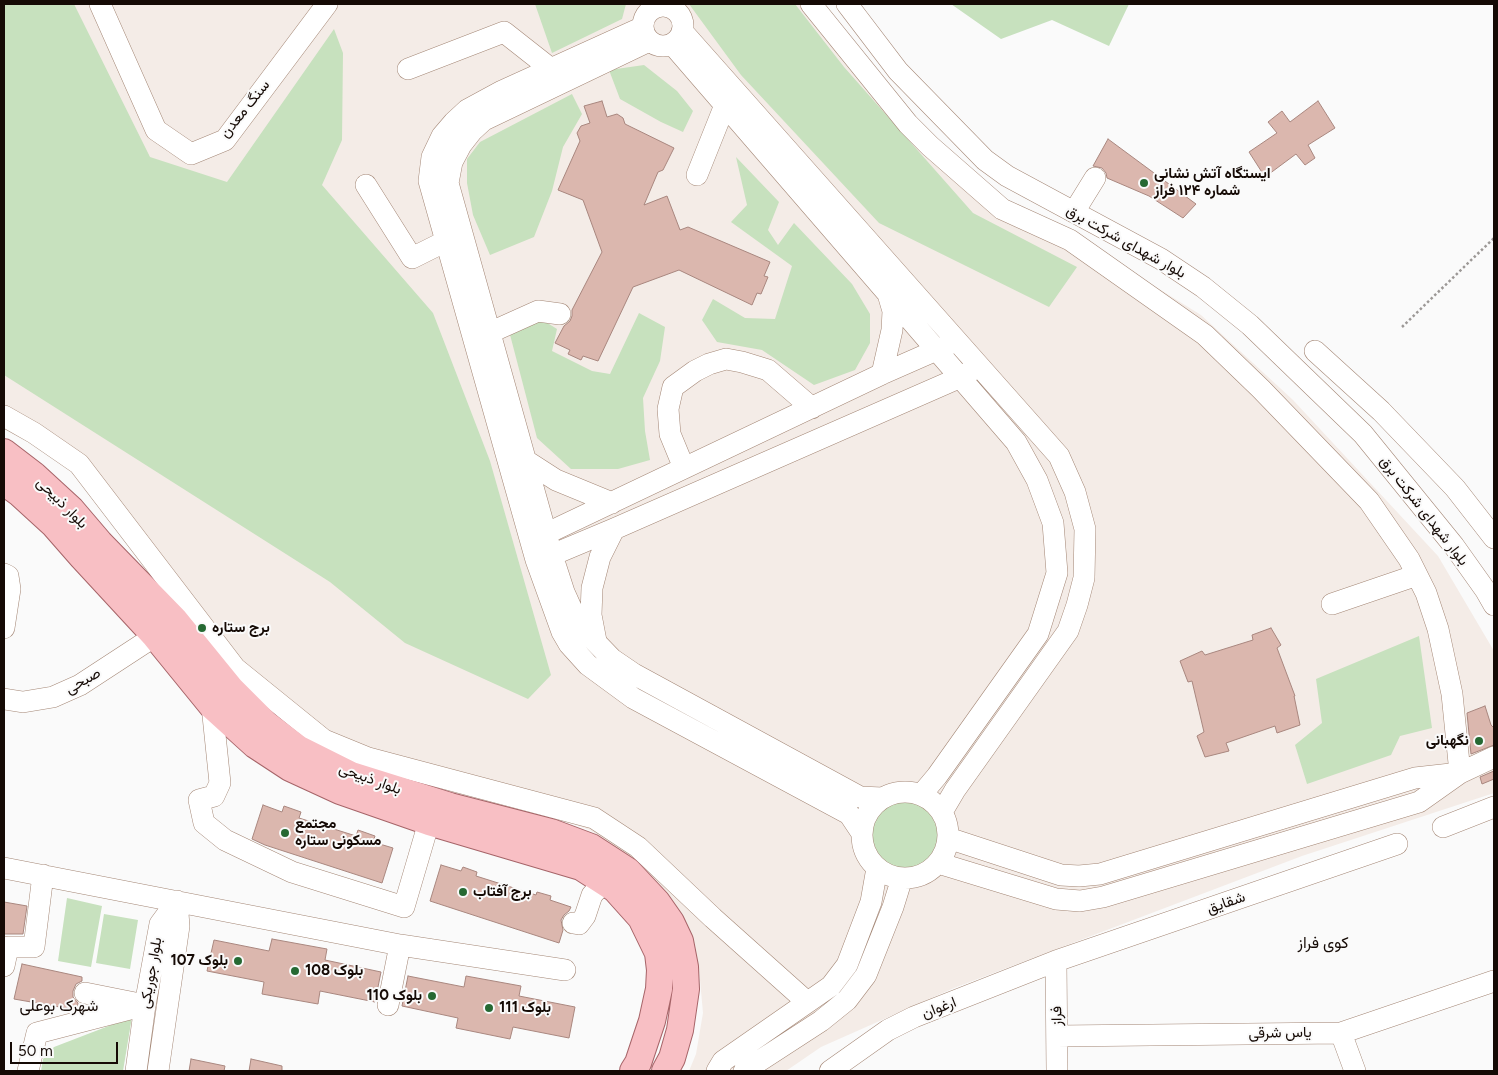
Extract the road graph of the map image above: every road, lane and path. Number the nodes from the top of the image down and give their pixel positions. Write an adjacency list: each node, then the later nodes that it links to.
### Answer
1 (100, 4): 2 (street, سنگ معدن)
2 (326, 4)
3 (811, 4): 38 (street)
4 (847, 4): 14 (street, بلوار شهدای شرکت برق)
5 (661, 5): 6 (street); 7 (street)
6 (646, 34): 7 (street); 9 (street)
7 (677, 38): 10 (street); 21 (street)
8 (408, 69): 9 (street)
9 (554, 76): 16 (street)
10 (725, 105): 11 (street); 17 (street)
11 (697, 176)
12 (1094, 178): 14 (street)
13 (366, 186): 16 (street)
14 (1074, 212): 40 (street, بلوار شهدای شرکت برق)
15 (1494, 238): 19 (path)
16 (454, 239): 20 (street); 36 (street)
17 (888, 294): 22 (street); 25 (street)
18 (560, 314): 20 (street)
19 (1402, 327)
20 (489, 333): 30 (street)
21 (958, 342): 22 (street); 24 (street)
22 (936, 350): 25 (street); 26 (street)
23 (1315, 350): 35 (street)
24 (979, 366): 26 (street); 51 (street)
25 (882, 374): 27 (street)
26 (961, 377): 34 (street); 48 (street)
27 (812, 408): 31 (street); 31 (street)
28 (4, 416): 71 (street)
29 (4, 452): 42 (main road, بلوار ذبیحی)
30 (525, 460): 33 (street); 36 (street)
31 (684, 468): 33 (street)
32 (4, 482): 42 (main road, بلوار ذبیحی)
33 (612, 503): 36 (street)
34 (614, 529): 36 (street); 43 (street)
35 (1494, 538)
36 (541, 547): 43 (street); 54 (street)
37 (4, 574): 41 (street)
38 (1417, 575): 39 (street); 47 (street)
39 (1332, 604)
40 (1494, 605)
41 (4, 628)
42 (164, 628): 44 (street, صبحی); 45 (main road, بلوار ذبیحی); 76 (main road, بلوار ذبیحی)
43 (596, 644): 49 (street)
44 (4, 699)
45 (212, 706): 52 (main road, بلوار ذبیحی); 52 (street)
46 (1494, 757): 47 (street)
47 (1460, 773): 55 (street); 57 (street)
48 (921, 795): 49 (street); 51 (street)
49 (882, 798): 54 (street)
50 (1494, 807): 53 (street)
51 (942, 812): 55 (street)
52 (429, 822): 62 (main road, بلوار ذبیحی)
53 (1443, 826)
54 (861, 832): 59 (street)
55 (948, 838): 57 (street)
56 (1396, 844): 66 (street, شقایق)
57 (938, 863): 61 (street)
58 (4, 868): 60 (street)
59 (877, 868): 61 (street); 71 (street)
60 (43, 875): 63 (street); 67 (street)
61 (902, 878): 82 (street)
62 (604, 882): 64 (street); 80 (main road, بلوار ذبیحی)
63 (176, 901): 65 (street); 73 (street, بلوار جوریکی); 79 (street, بلوار جوریکی)
64 (572, 923)
65 (400, 945): 68 (street); 72 (street)
66 (1056, 962): 75 (street, فراز); 83 (street, ارغوان)
67 (4, 966)
68 (565, 970)
69 (1494, 980): 74 (street, یاس شرقی)
70 (85, 993): 73 (street)
71 (807, 1002): 81 (street)
72 (388, 1005)
73 (145, 1006): 77 (street); 78 (street, بلوار جوریکی)
74 (1341, 1033): 75 (street, یاس شرقی); 85 (street)
75 (1057, 1036): 84 (street, فراز)
76 (669, 1067)
77 (28, 1071)
78 (136, 1071)
79 (158, 1071)
80 (633, 1071)
81 (717, 1071)
82 (744, 1071)
83 (830, 1071)
84 (1057, 1071)
85 (1355, 1071)

